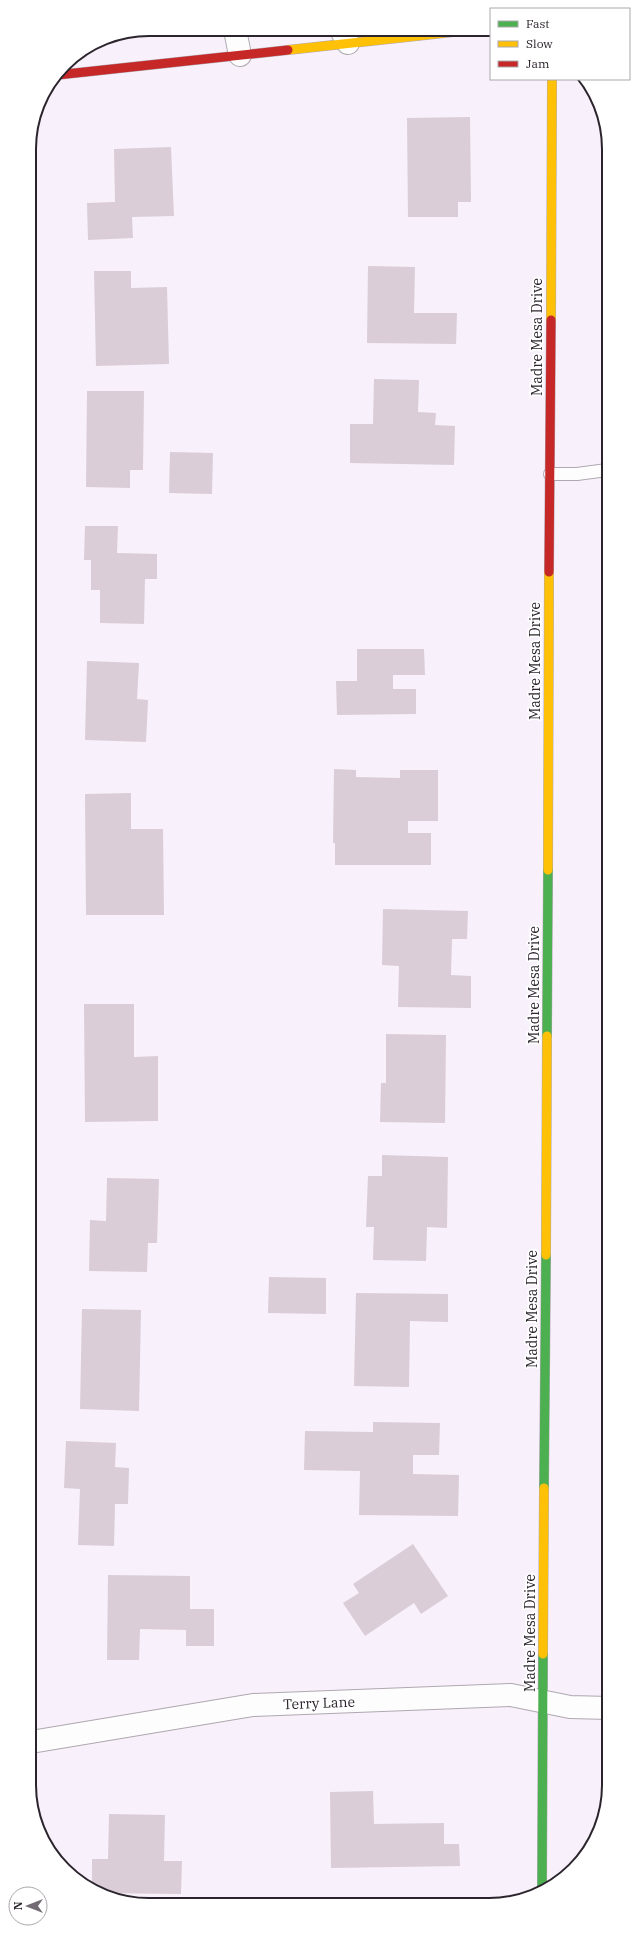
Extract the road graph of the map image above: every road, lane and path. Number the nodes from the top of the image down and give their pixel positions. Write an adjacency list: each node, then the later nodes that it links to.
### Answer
1 (236, 36): 4 (street)
2 (364, 36): 3 (street)
3 (345, 37): 4 (street)
4 (240, 55): 5 (street)
5 (65, 74)
6 (552, 80): 8 (street, Madre Mesa Drive)
7 (602, 471): 8 (lane)
8 (550, 474): 9 (street, Madre Mesa Drive)
9 (544, 1702): 10 (street, Terry Lane); 11 (street, Terry Lane); 12 (street, Madre Mesa Drive)
10 (602, 1708)
11 (36, 1741)
12 (542, 1884)

